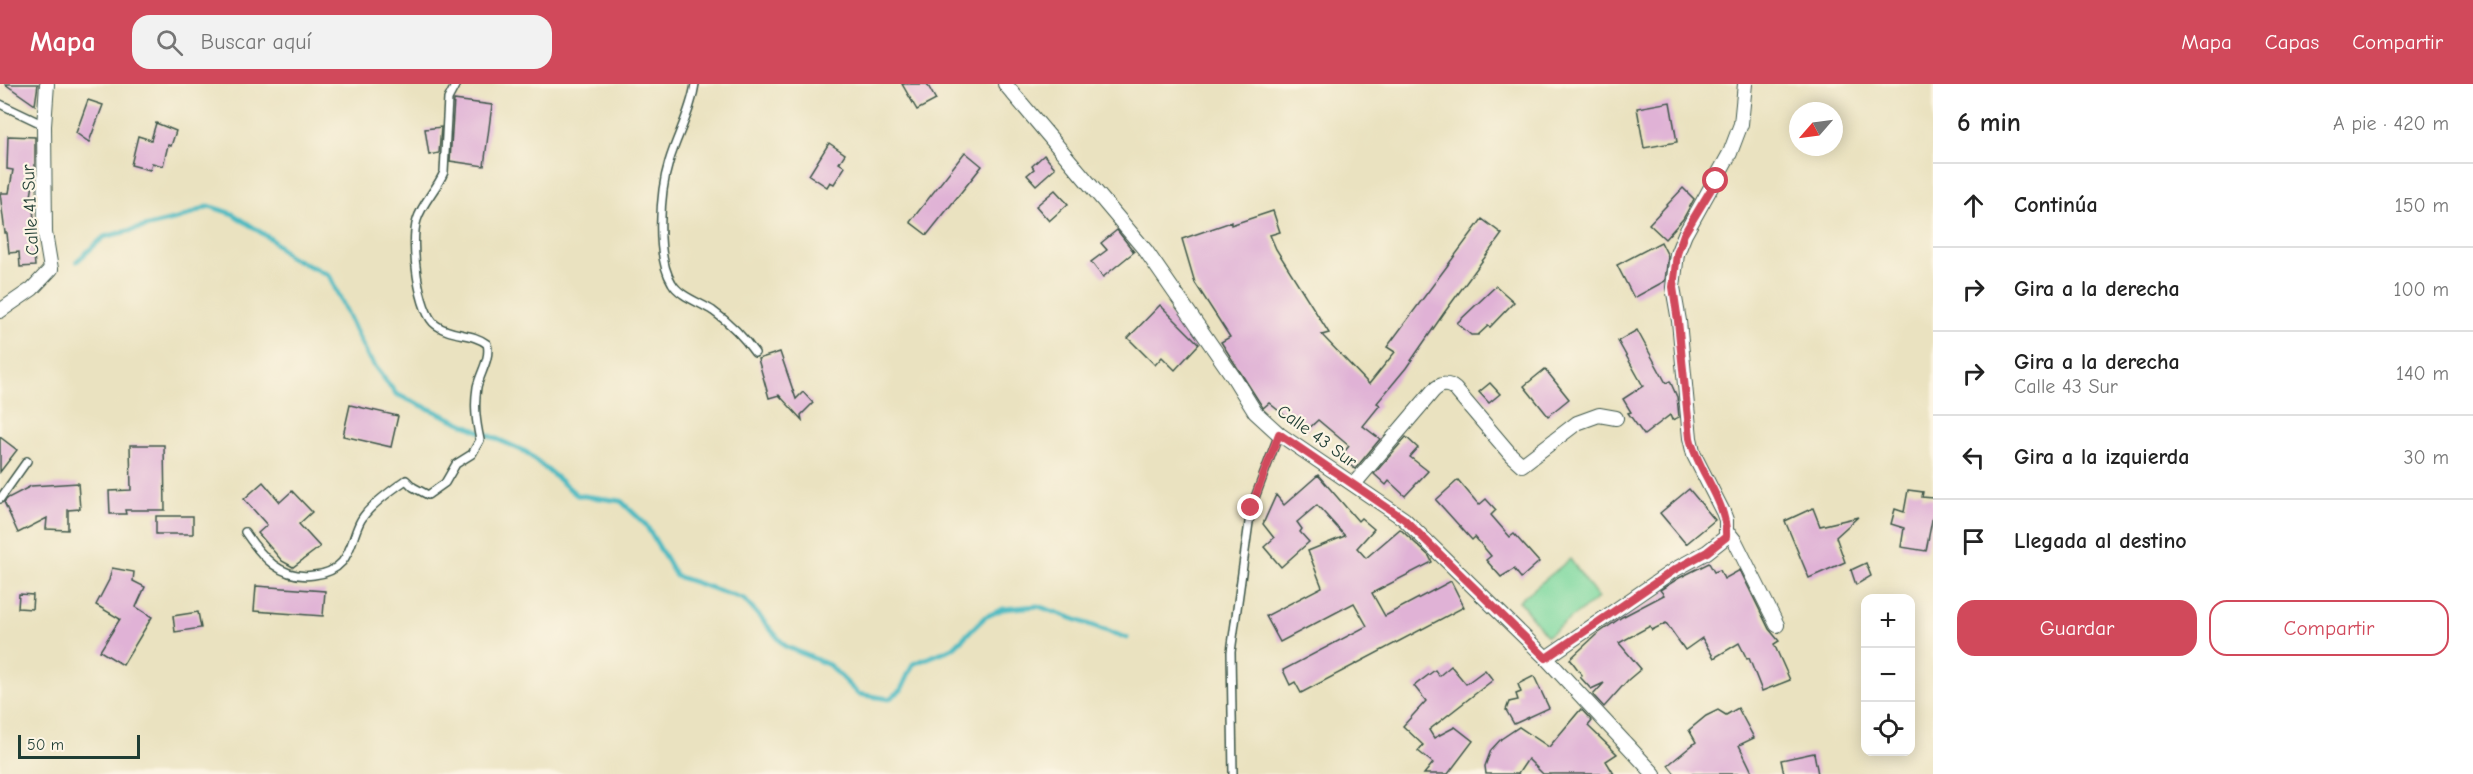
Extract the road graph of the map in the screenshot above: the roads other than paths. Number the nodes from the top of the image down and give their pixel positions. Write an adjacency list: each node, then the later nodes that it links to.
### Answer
1 (47, 84): 7 (street, Calle 41 Sur)
2 (456, 84): 15 (lane)
3 (695, 84): 9 (lane)
4 (1005, 84): 11 (street, Calle 43 Sur)
5 (1745, 84): 16 (street)
6 (0, 104): 7 (lane)
7 (44, 126): 8 (street, Calle 41 Sur)
8 (0, 311)
9 (755, 353)
10 (1616, 418): 13 (street)
11 (1279, 434): 13 (street, Calle 43 Sur); 19 (lane)
12 (27, 461): 14 (lane)
13 (1354, 484): 18 (street, Calle 43 Sur)
14 (0, 499)
15 (245, 532)
16 (1726, 537): 17 (street); 18 (street)
17 (1777, 625)
18 (1546, 658): 20 (street, Calle 43 Sur)
19 (1233, 774)
20 (1654, 774)

